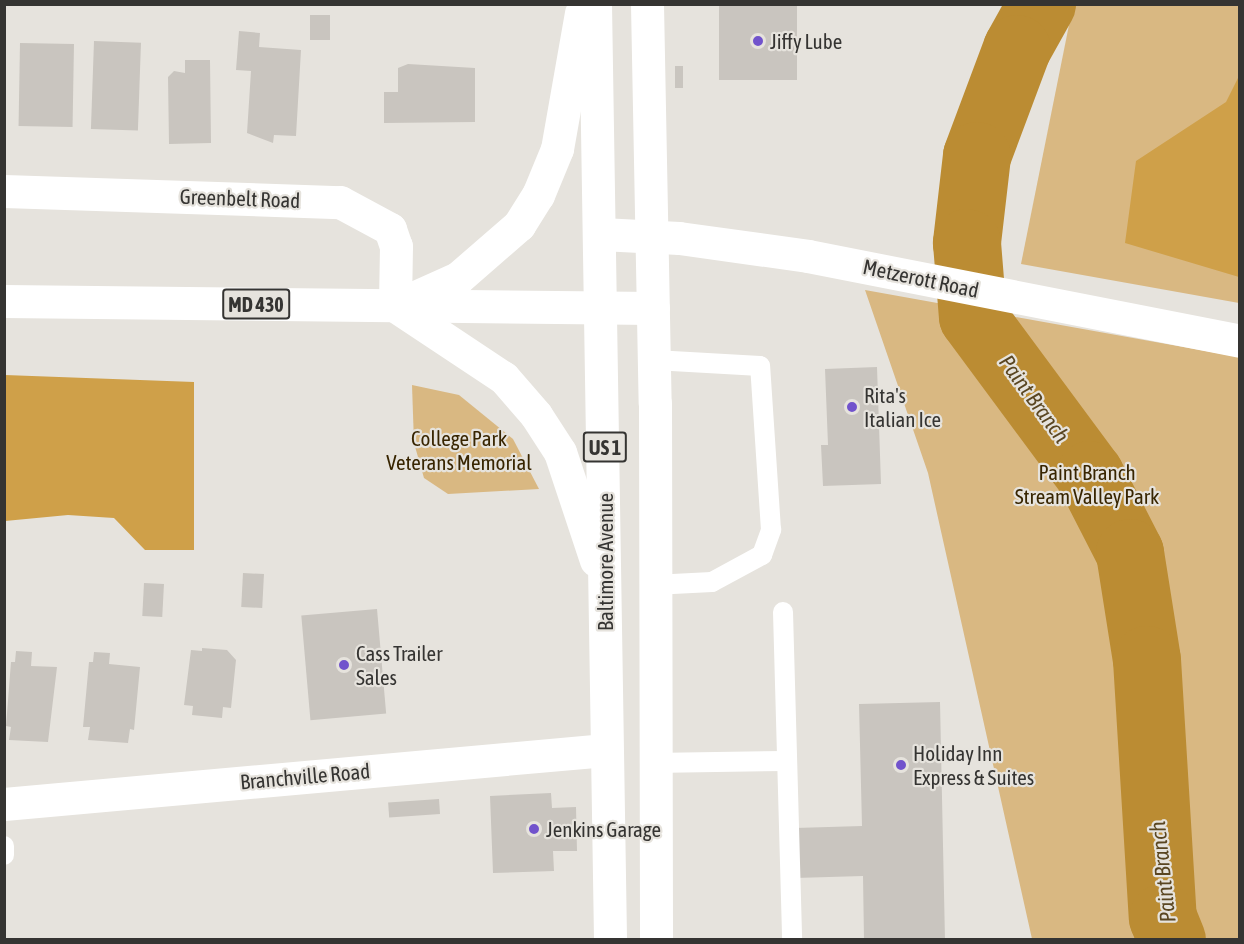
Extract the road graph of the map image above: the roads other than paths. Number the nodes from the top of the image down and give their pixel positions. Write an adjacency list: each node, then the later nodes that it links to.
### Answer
1 (583, 4): 8 (main road)
2 (595, 4): 5 (main road, Baltimore Avenue / US 1)
3 (647, 4): 6 (main road, US 1)
4 (4, 191): 8 (main road, Greenbelt Road)
5 (601, 234): 6 (main road, Metzerott Road); 9 (main road, Baltimore Avenue / US 1)
6 (652, 236): 10 (main road, US 1); 11 (main road, Metzerott Road)
7 (11, 303): 8 (main road, MD 430)
8 (395, 306): 9 (main road, MD 430); 14 (main road)
9 (602, 308): 10 (main road, MD 430); 14 (main road, Baltimore Avenue / US 1)
10 (653, 308): 12 (main road, US 1)
11 (1239, 341)
12 (654, 360): 13 (main road, US 1); 13 (lane)
13 (652, 585): 18 (main road, US 1)
14 (604, 586): 16 (main road, Baltimore Avenue / US 1)
15 (783, 612): 17 (lane)
16 (606, 750): 19 (main road, Branchville Road); 22 (main road, Baltimore Avenue / US 1)
17 (785, 761): 18 (lane); 24 (lane)
18 (652, 763): 23 (main road, US 1)
19 (4, 804)
20 (4, 846): 21 (lane)
21 (4, 855)
22 (610, 939)
23 (656, 939)
24 (792, 939)

